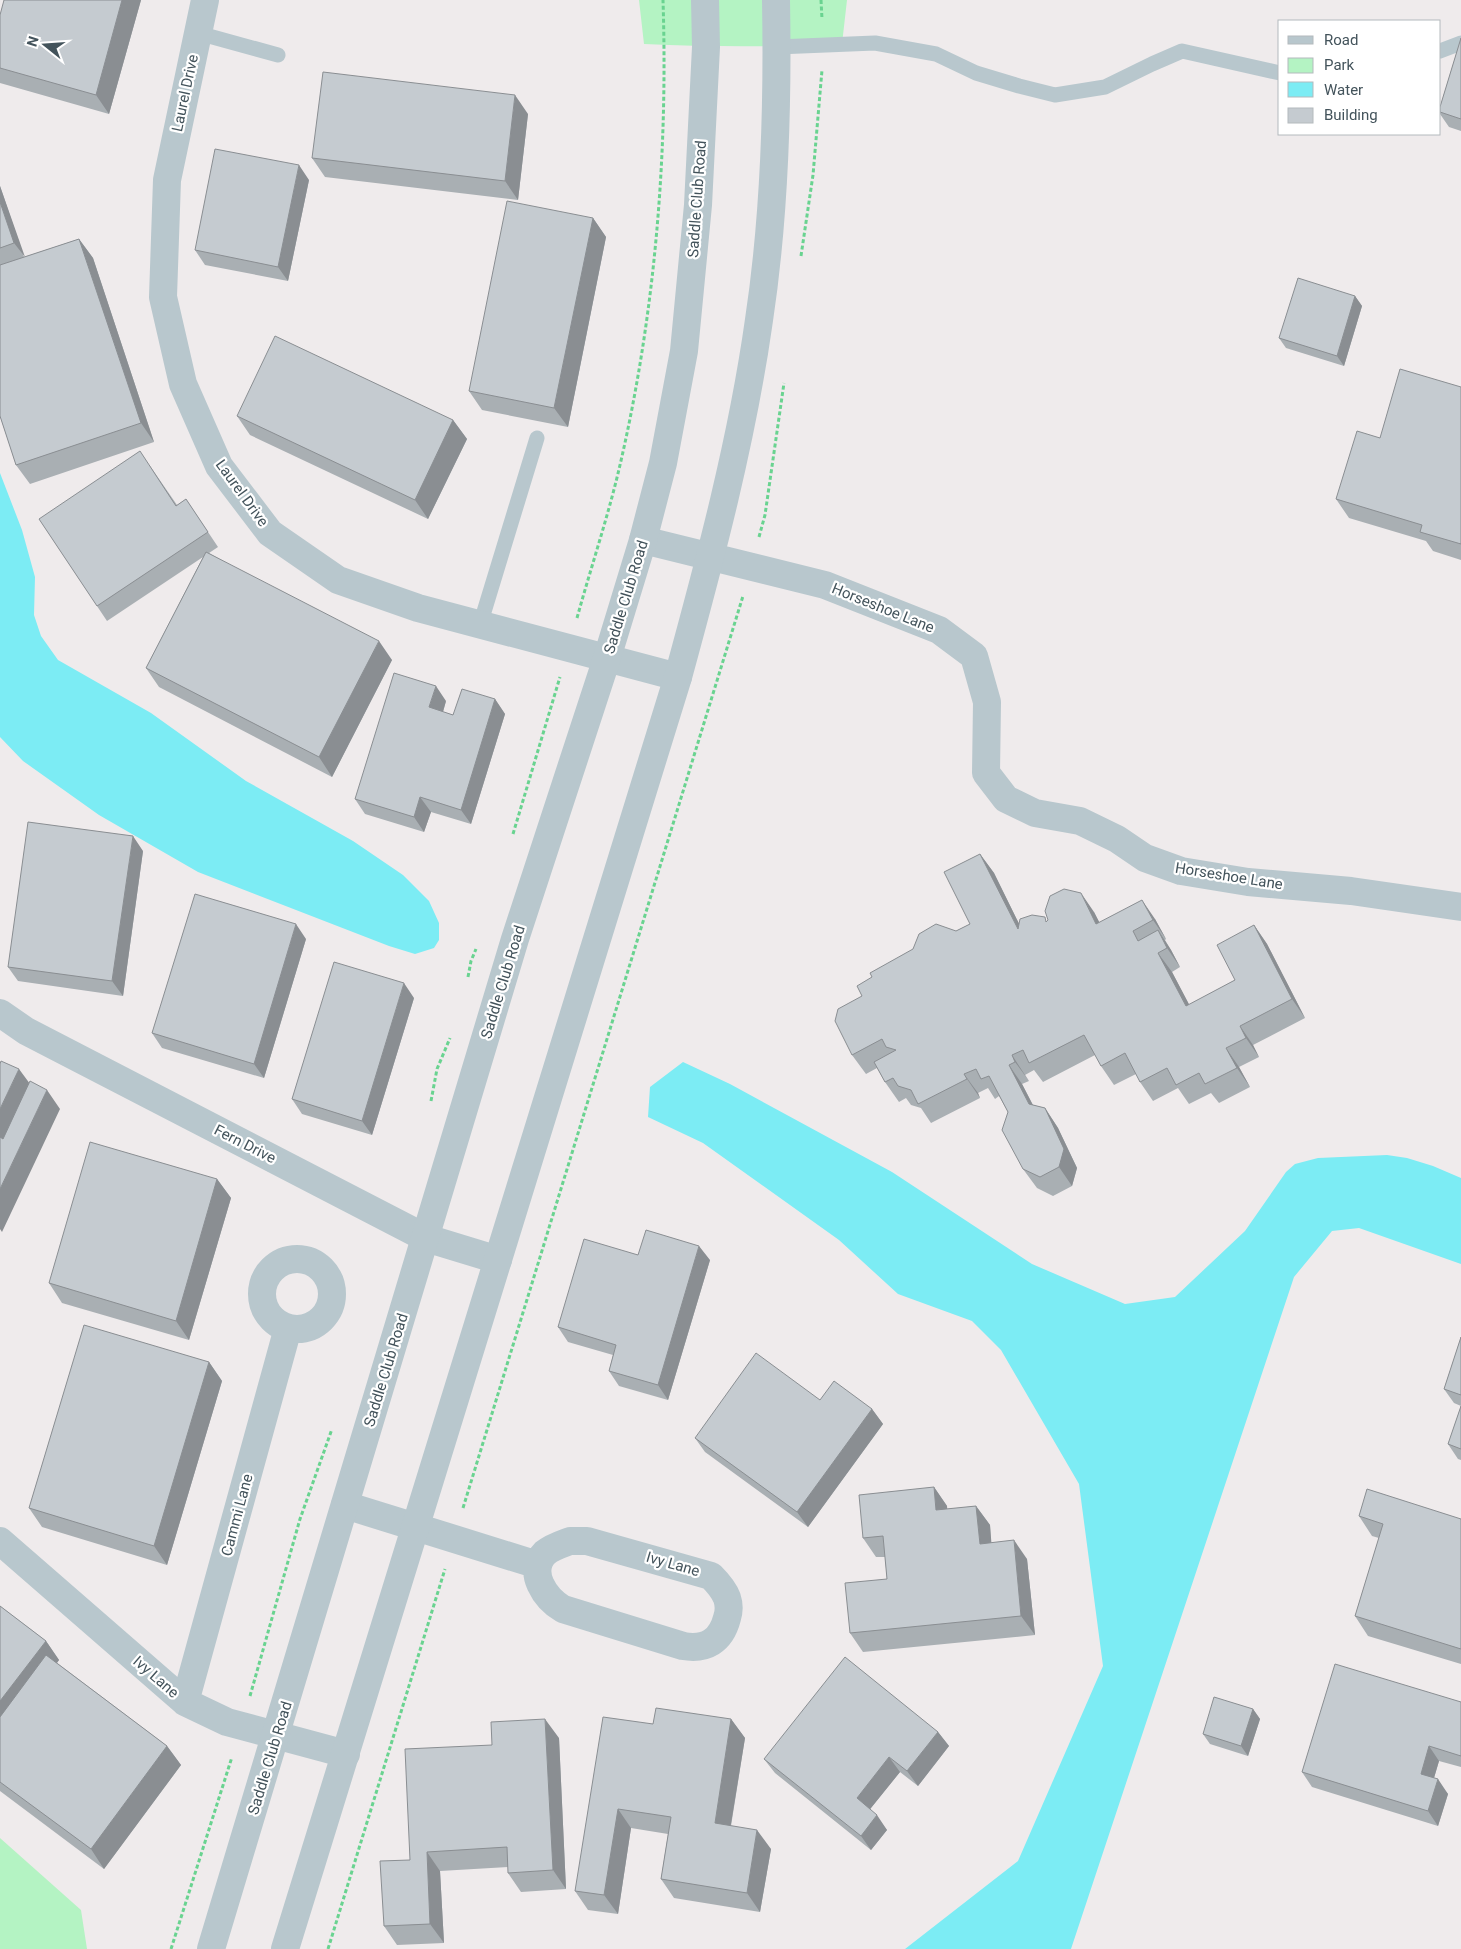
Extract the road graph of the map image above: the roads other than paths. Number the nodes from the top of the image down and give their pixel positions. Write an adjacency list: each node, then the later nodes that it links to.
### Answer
1 (206, 0): 4 (street, Laurel Drive)
2 (705, 0): 11 (street, Saddle Club Road)
3 (776, 0): 6 (street)
4 (198, 33): 8 (lane); 13 (street, Laurel Drive)
5 (1461, 43): 7 (lane)
6 (777, 47): 9 (lane); 12 (street)
7 (1441, 50)
8 (278, 55)
9 (1278, 73)
10 (537, 438): 13 (lane)
11 (643, 540): 12 (street, Horseshoe Lane); 14 (street, Saddle Club Road)
12 (711, 556): 15 (street); 16 (street, Horseshoe Lane)
13 (480, 625): 14 (street, Laurel Drive)
14 (608, 658): 15 (street, Laurel Drive); 18 (street, Saddle Club Road)
15 (678, 677): 19 (street)
16 (1461, 907)
17 (0, 1013): 18 (street, Fern Drive)
18 (426, 1238): 19 (street, Fern Drive); 21 (street, Saddle Club Road)
19 (498, 1260): 22 (street)
20 (288, 1328): 25 (street, Cammi Lane)
21 (345, 1505): 22 (street); 26 (street, Saddle Club Road)
22 (415, 1528): 24 (street); 27 (street)
23 (0, 1541): 25 (street, Ivy Lane)
24 (538, 1566): 24 (street, Ivy Lane)
25 (185, 1702): 26 (street, Ivy Lane)
26 (277, 1735): 27 (street, Ivy Lane); 28 (street, Saddle Club Road)
27 (346, 1754): 29 (street)
28 (211, 1949)
29 (285, 1949)

